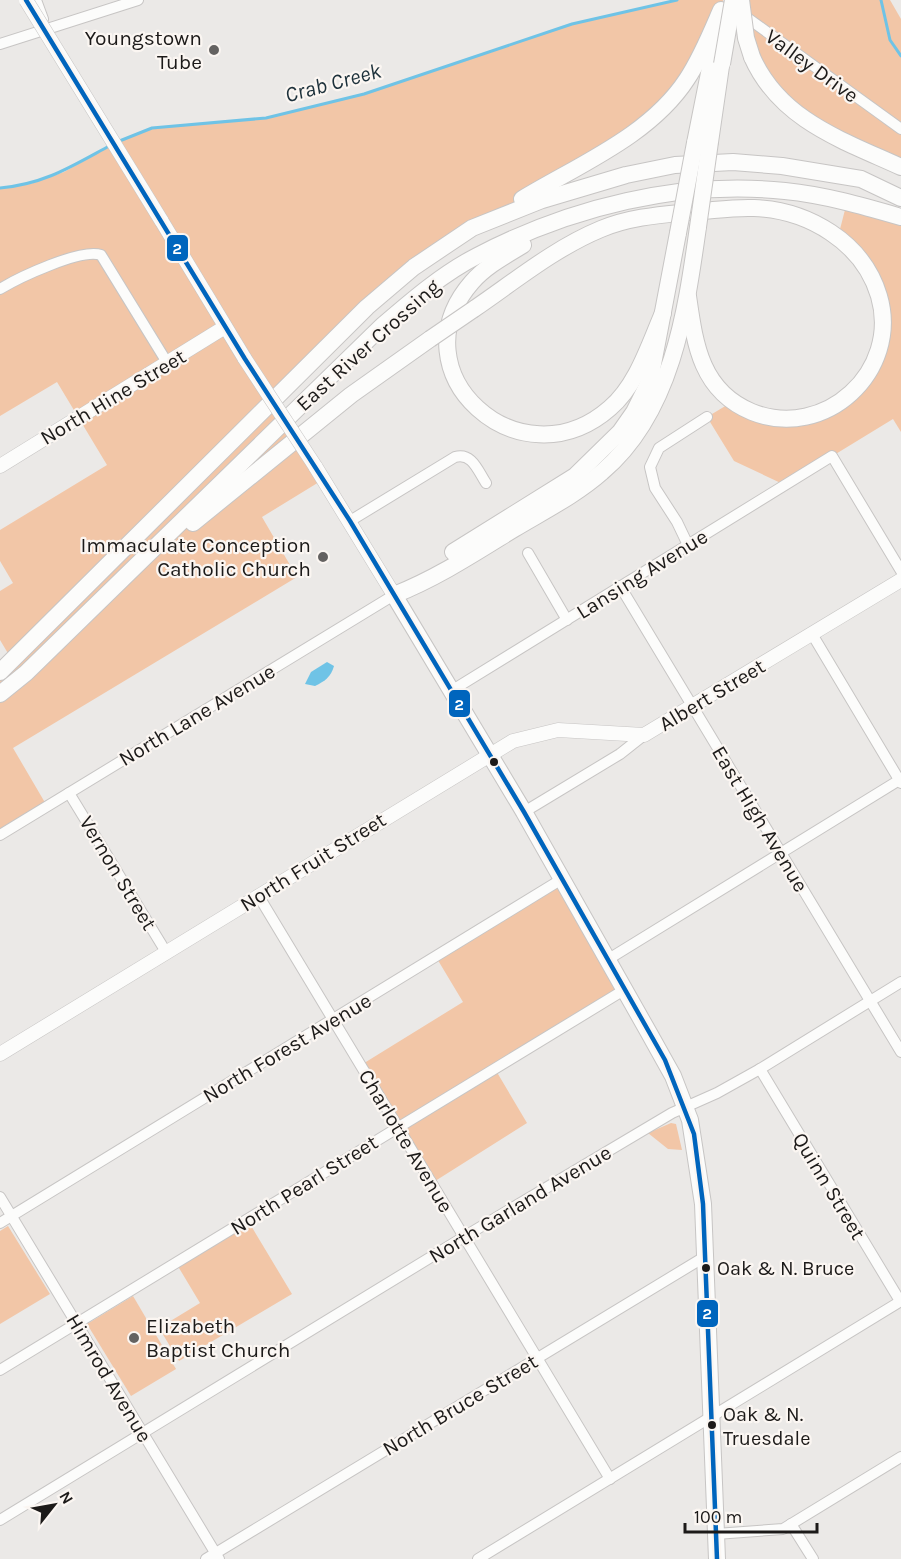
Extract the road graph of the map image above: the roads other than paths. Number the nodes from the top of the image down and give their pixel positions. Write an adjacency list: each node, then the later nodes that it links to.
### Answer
1 (26, 0): 18 (main road, bridge)
2 (36, 0): 6 (street)
3 (138, 0): 6 (street)
4 (741, 0): 10 (highway, bridge)
5 (726, 2): 8 (street, Valley Drive); 9 (highway, bridge); 14 (highway)
6 (49, 30): 7 (street)
7 (0, 44)
8 (901, 129)
9 (703, 142): 16 (highway, bridge); 17 (highway, bridge)
10 (901, 167)
11 (901, 198): 14 (highway, East River Crossing)
12 (605, 207): 13 (highway, East River Crossing); 17 (highway); 30 (highway, East River Crossing)
13 (901, 217)
14 (472, 228): 33 (highway, East River Crossing)
15 (0, 289): 19 (street)
16 (688, 296): 29 (highway); 30 (highway, bridge)
17 (663, 313): 29 (highway)
18 (225, 327): 19 (main road, North Hine Street); 23 (main road, bridge)
19 (168, 364): 21 (main road, North Hine Street)
20 (707, 417): 24 (street)
21 (0, 466)
22 (486, 483): 23 (street)
23 (350, 521): 29 (main road)
24 (688, 545): 26 (street, Lansing Avenue); 28 (street, Lansing Avenue)
25 (528, 553): 31 (street)
26 (901, 571)
27 (901, 580): 32 (main road, Albert Street)
28 (620, 586): 31 (street, Lansing Avenue); 36 (street, East High Avenue)
29 (394, 595): 34 (highway); 40 (street, North Lane Avenue)
30 (98, 603): 35 (highway, East River Crossing)
31 (567, 620): 34 (street, Lansing Avenue)
32 (812, 634): 36 (main road, Albert Street); 39 (street)
33 (0, 672)
34 (451, 691): 38 (highway)
35 (0, 694)
36 (692, 707): 37 (main road, Albert Street); 43 (street, East High Avenue)
37 (644, 735): 38 (main road, North Fruit Street); 41 (street, Albert Street)
38 (489, 754): 41 (highway); 45 (main road, North Fruit Street)
39 (900, 781): 43 (street)
40 (69, 793): 42 (street, North Lane Avenue); 46 (street, Vernon Street)
41 (524, 812): 44 (highway)
42 (0, 835)
43 (780, 853): 47 (street); 50 (street, East High Avenue)
44 (562, 879): 47 (highway); 51 (street, North Forest Avenue)
45 (258, 895): 46 (main road, North Fruit Street); 51 (street, Charlotte Avenue)
46 (166, 952): 53 (main road, North Fruit Street)
47 (607, 960): 49 (highway)
48 (901, 982): 50 (street, North Garland Avenue)
49 (624, 990): 55 (highway); 56 (street, North Pearl Street)
50 (870, 1001): 52 (street, East High Avenue); 54 (street, North Garland Avenue)
51 (333, 1019): 56 (street, Charlotte Avenue); 58 (street, North Forest Avenue)
52 (901, 1052)
53 (0, 1054)
54 (760, 1069): 55 (street, North Garland Avenue); 62 (street, Quinn Street)
55 (686, 1107): 60 (street, North Garland Avenue); 61 (highway)
56 (398, 1127): 60 (street, Charlotte Avenue); 63 (street, North Pearl Street)
57 (0, 1197): 58 (street, Himrod Avenue)
58 (12, 1216): 59 (street, North Forest Avenue); 63 (street, Himrod Avenue)
59 (0, 1223)
60 (464, 1237): 64 (street, Charlotte Avenue); 67 (street, North Garland Avenue)
61 (705, 1256): 64 (street, North Bruce Street); 66 (highway)
62 (901, 1301): 66 (street)
63 (77, 1324): 65 (street, North Pearl Street); 67 (street, Himrod Avenue)
64 (537, 1358): 69 (street, Charlotte Avenue); 73 (street, North Bruce Street)
65 (0, 1370)
66 (711, 1417): 69 (street); 72 (highway)
67 (143, 1434): 70 (street, North Garland Avenue); 73 (street, Himrod Avenue)
68 (901, 1457): 71 (street)
69 (610, 1479): 74 (street)
70 (0, 1520)
71 (791, 1524): 72 (street); 76 (street)
72 (716, 1534): 75 (highway)
73 (213, 1557)
74 (478, 1559)
75 (717, 1559)
76 (813, 1559)

